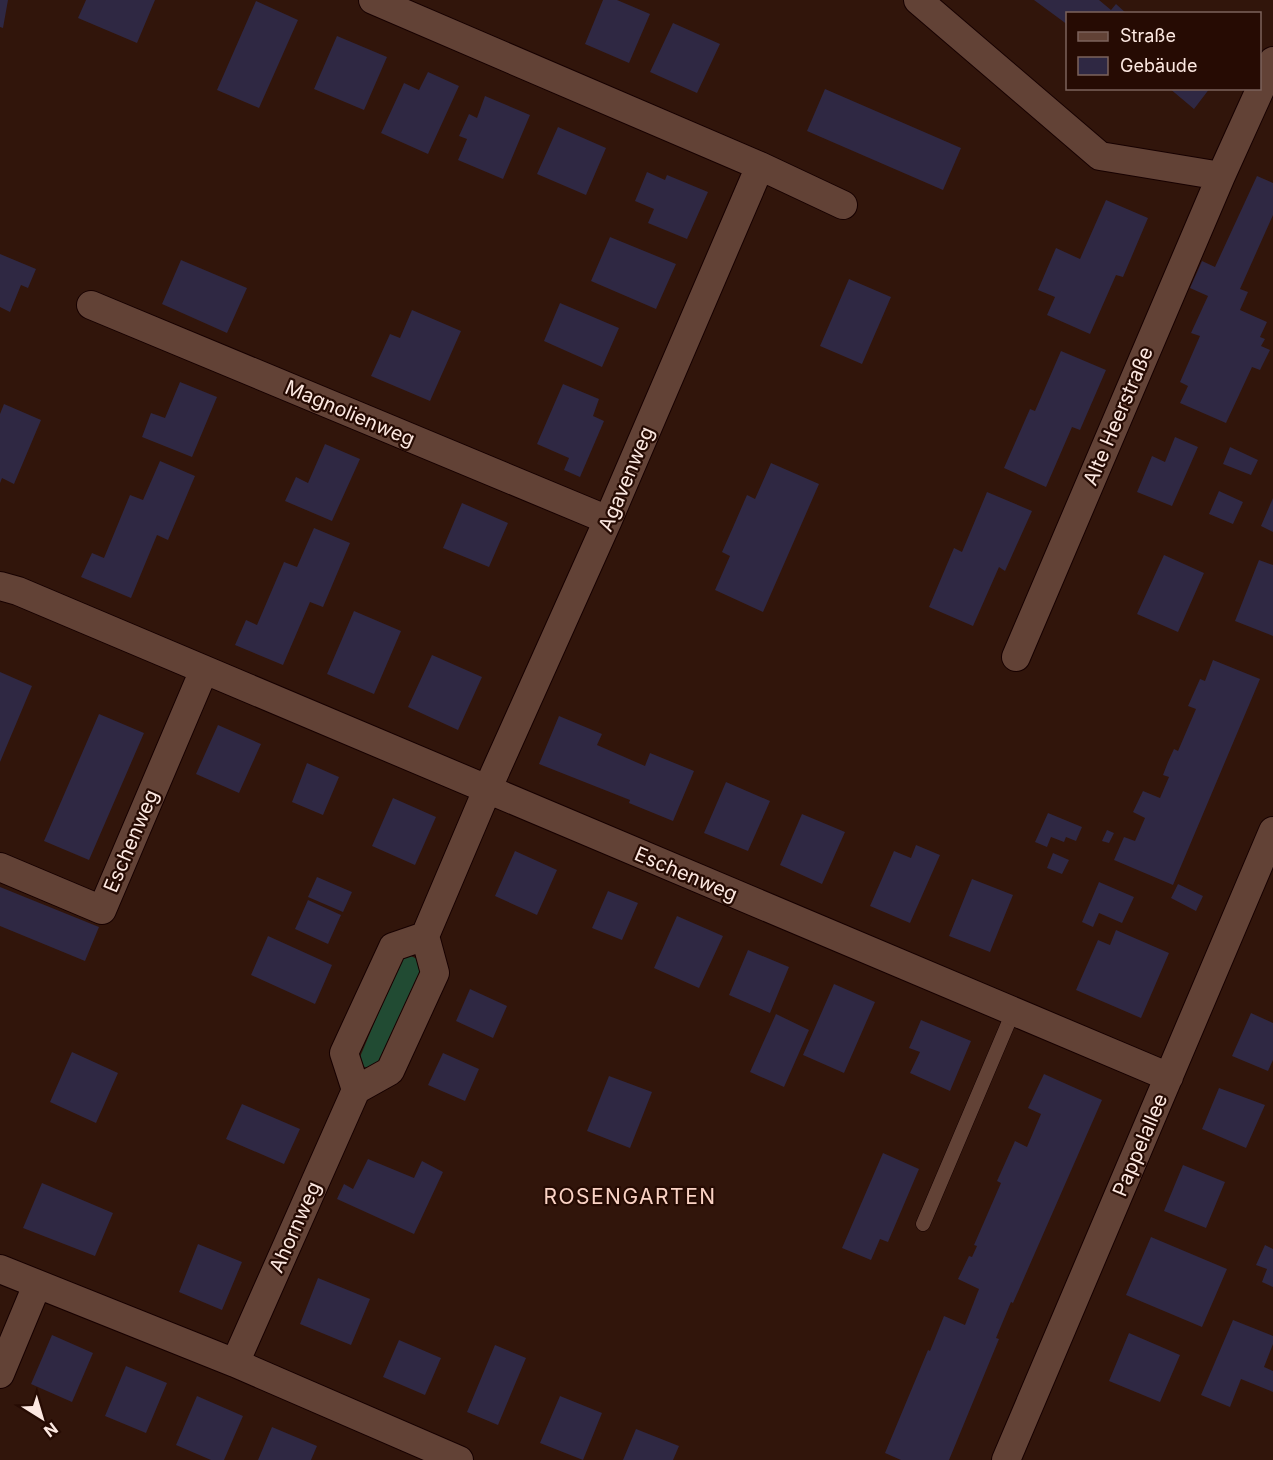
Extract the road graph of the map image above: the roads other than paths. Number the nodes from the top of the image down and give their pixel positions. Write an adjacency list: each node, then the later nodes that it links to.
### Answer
1 (373, 0): 6 (street)
2 (918, 0): 7 (street)
3 (1273, 61): 4 (street, Alte Heerstraße)
4 (1261, 88)
5 (1260, 90): 7 (street, Alte Heerstraße)
6 (760, 166): 8 (street); 10 (street, Agavenweg)
7 (1221, 176): 12 (street, Alte Heerstraße)
8 (843, 205)
9 (91, 305): 10 (street, Magnolienweg)
10 (608, 520): 14 (street, Agavenweg)
11 (0, 586): 13 (street, Eschenweg)
12 (1016, 657)
13 (204, 670): 14 (street, Eschenweg); 16 (street, Eschenweg)
14 (487, 790): 17 (street); 18 (street, Eschenweg)
15 (1273, 831): 19 (street, Pappelallee)
16 (0, 867)
17 (425, 936): 20 (street); 20 (street)
18 (1013, 1012): 19 (street, Eschenweg); 21 (lane)
19 (1168, 1077): 27 (street, Pappelallee)
20 (356, 1090): 24 (street, Ahornweg)
21 (922, 1224)
22 (0, 1269): 23 (street)
23 (37, 1285): 24 (street); 25 (street)
24 (235, 1363): 26 (street)
25 (0, 1374)
26 (441, 1457)
27 (1006, 1460)

